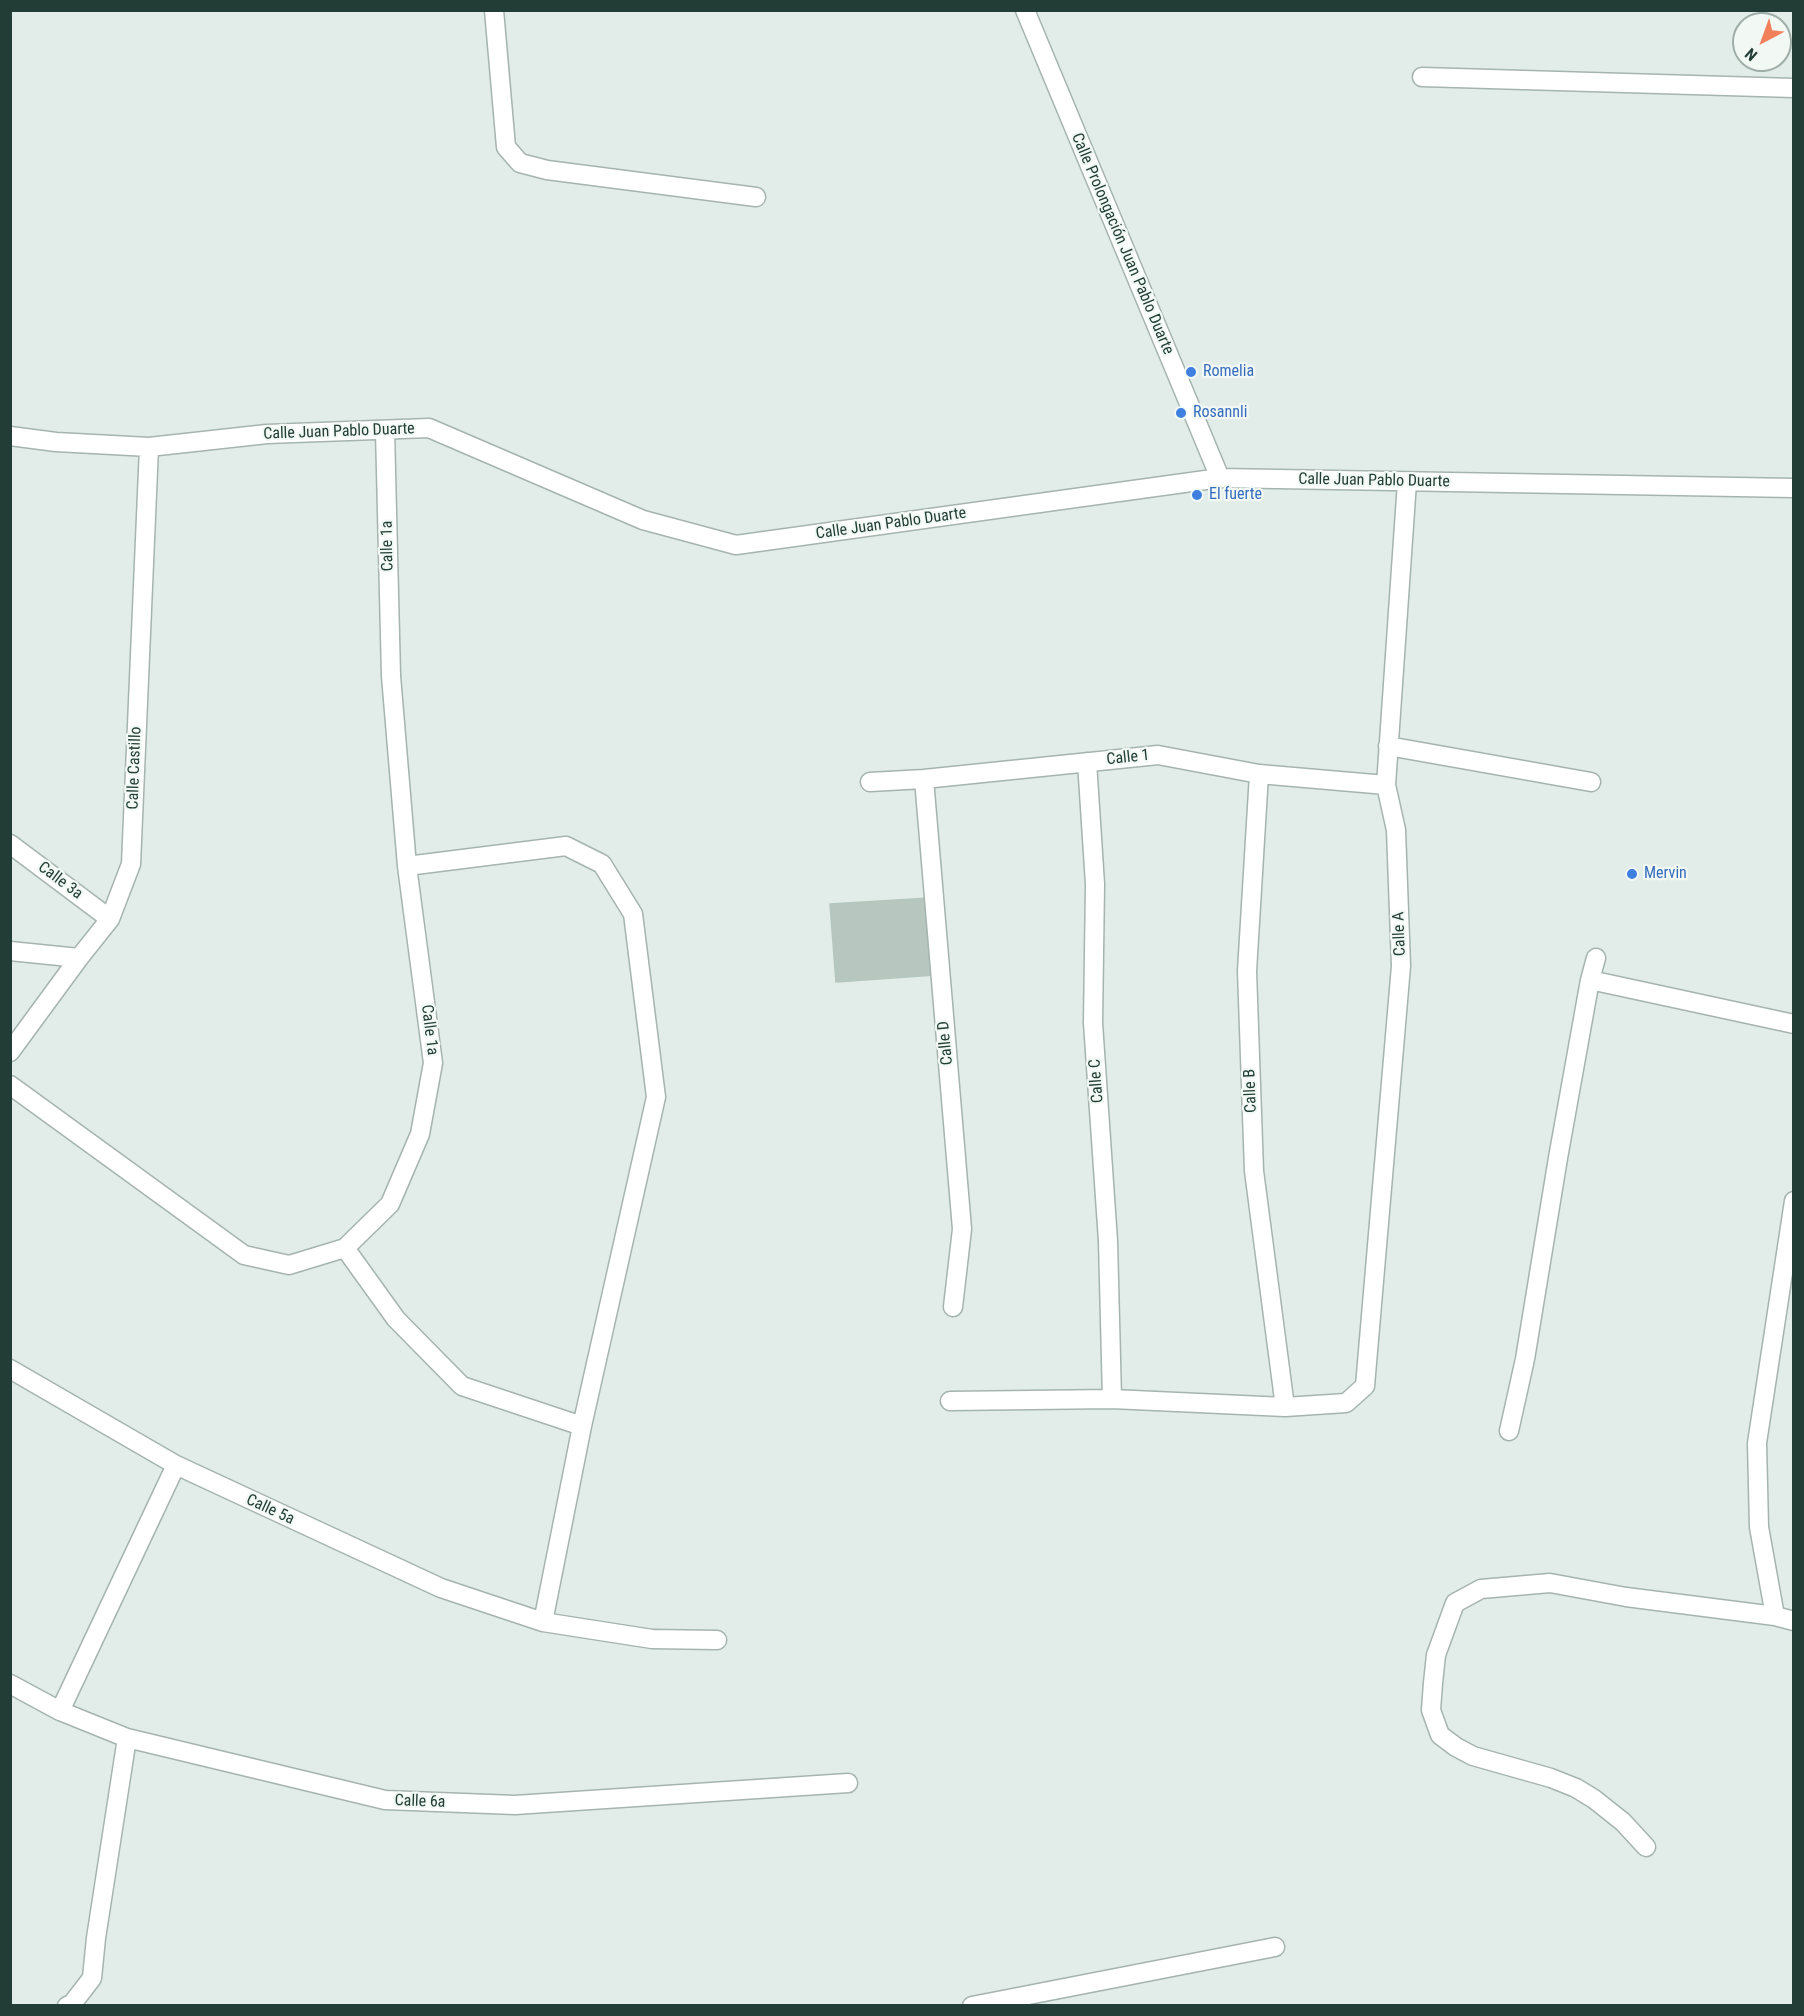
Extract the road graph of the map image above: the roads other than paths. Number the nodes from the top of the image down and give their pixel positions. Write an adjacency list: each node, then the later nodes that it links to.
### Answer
1 (494, 10): 5 (street)
2 (1025, 10): 9 (street, Calle Prolongación Juan Pablo Duarte)
3 (1422, 77): 4 (street)
4 (1794, 88)
5 (756, 197)
6 (385, 430): 8 (street, Calle Juan Pablo Duarte); 9 (street, Calle Juan Pablo Duarte); 20 (street, Calle 1a)
7 (10, 436): 8 (street, Calle Juan Pablo Duarte)
8 (149, 447): 21 (street, Calle Castillo)
9 (1220, 478): 10 (street, Calle Juan Pablo Duarte)
10 (1407, 482): 11 (street, Calle Juan Pablo Duarte); 12 (street, Calle A)
11 (1794, 488)
12 (1388, 746): 17 (street); 18 (street, Calle A)
13 (1087, 762): 14 (street, Calle 1); 15 (street, Calle 1); 33 (street, Calle C)
14 (1259, 774): 18 (street, Calle 1); 35 (street, Calle B)
15 (924, 778): 16 (street, Calle 1); 31 (street, Calle D)
16 (870, 782)
17 (1591, 782)
18 (1386, 785): 35 (street, Calle A)
19 (10, 844): 21 (street, Calle 3a)
20 (407, 866): 30 (street, Calle 1a); 36 (street)
21 (110, 919): 23 (street, Calle Castillo)
22 (10, 951): 23 (street)
23 (79, 958): 27 (street, Calle Castillo)
24 (1596, 958): 25 (street)
25 (1590, 980): 26 (street); 37 (street)
26 (1794, 1024)
27 (10, 1052)
28 (10, 1085): 30 (street, Calle 1a)
29 (1794, 1201): 39 (street)
30 (345, 1248): 36 (street)
31 (953, 1306)
32 (10, 1369): 38 (street, Calle 5a)
33 (1112, 1399): 34 (street); 35 (street)
34 (950, 1401)
35 (1285, 1407)
36 (582, 1426): 41 (street)
37 (1509, 1431)
38 (176, 1465): 41 (street, Calle 5a); 44 (street)
39 (1775, 1616): 40 (street); 47 (street)
40 (1794, 1621)
41 (543, 1622): 42 (street, Calle 5a)
42 (717, 1640)
43 (10, 1684): 44 (street, Calle 6a)
44 (60, 1711): 45 (street, Calle 6a)
45 (127, 1738): 46 (street, Calle 6a); 49 (street)
46 (848, 1783)
47 (1646, 1847)
48 (1275, 1947): 50 (street)
49 (67, 2006)
50 (972, 2006)

